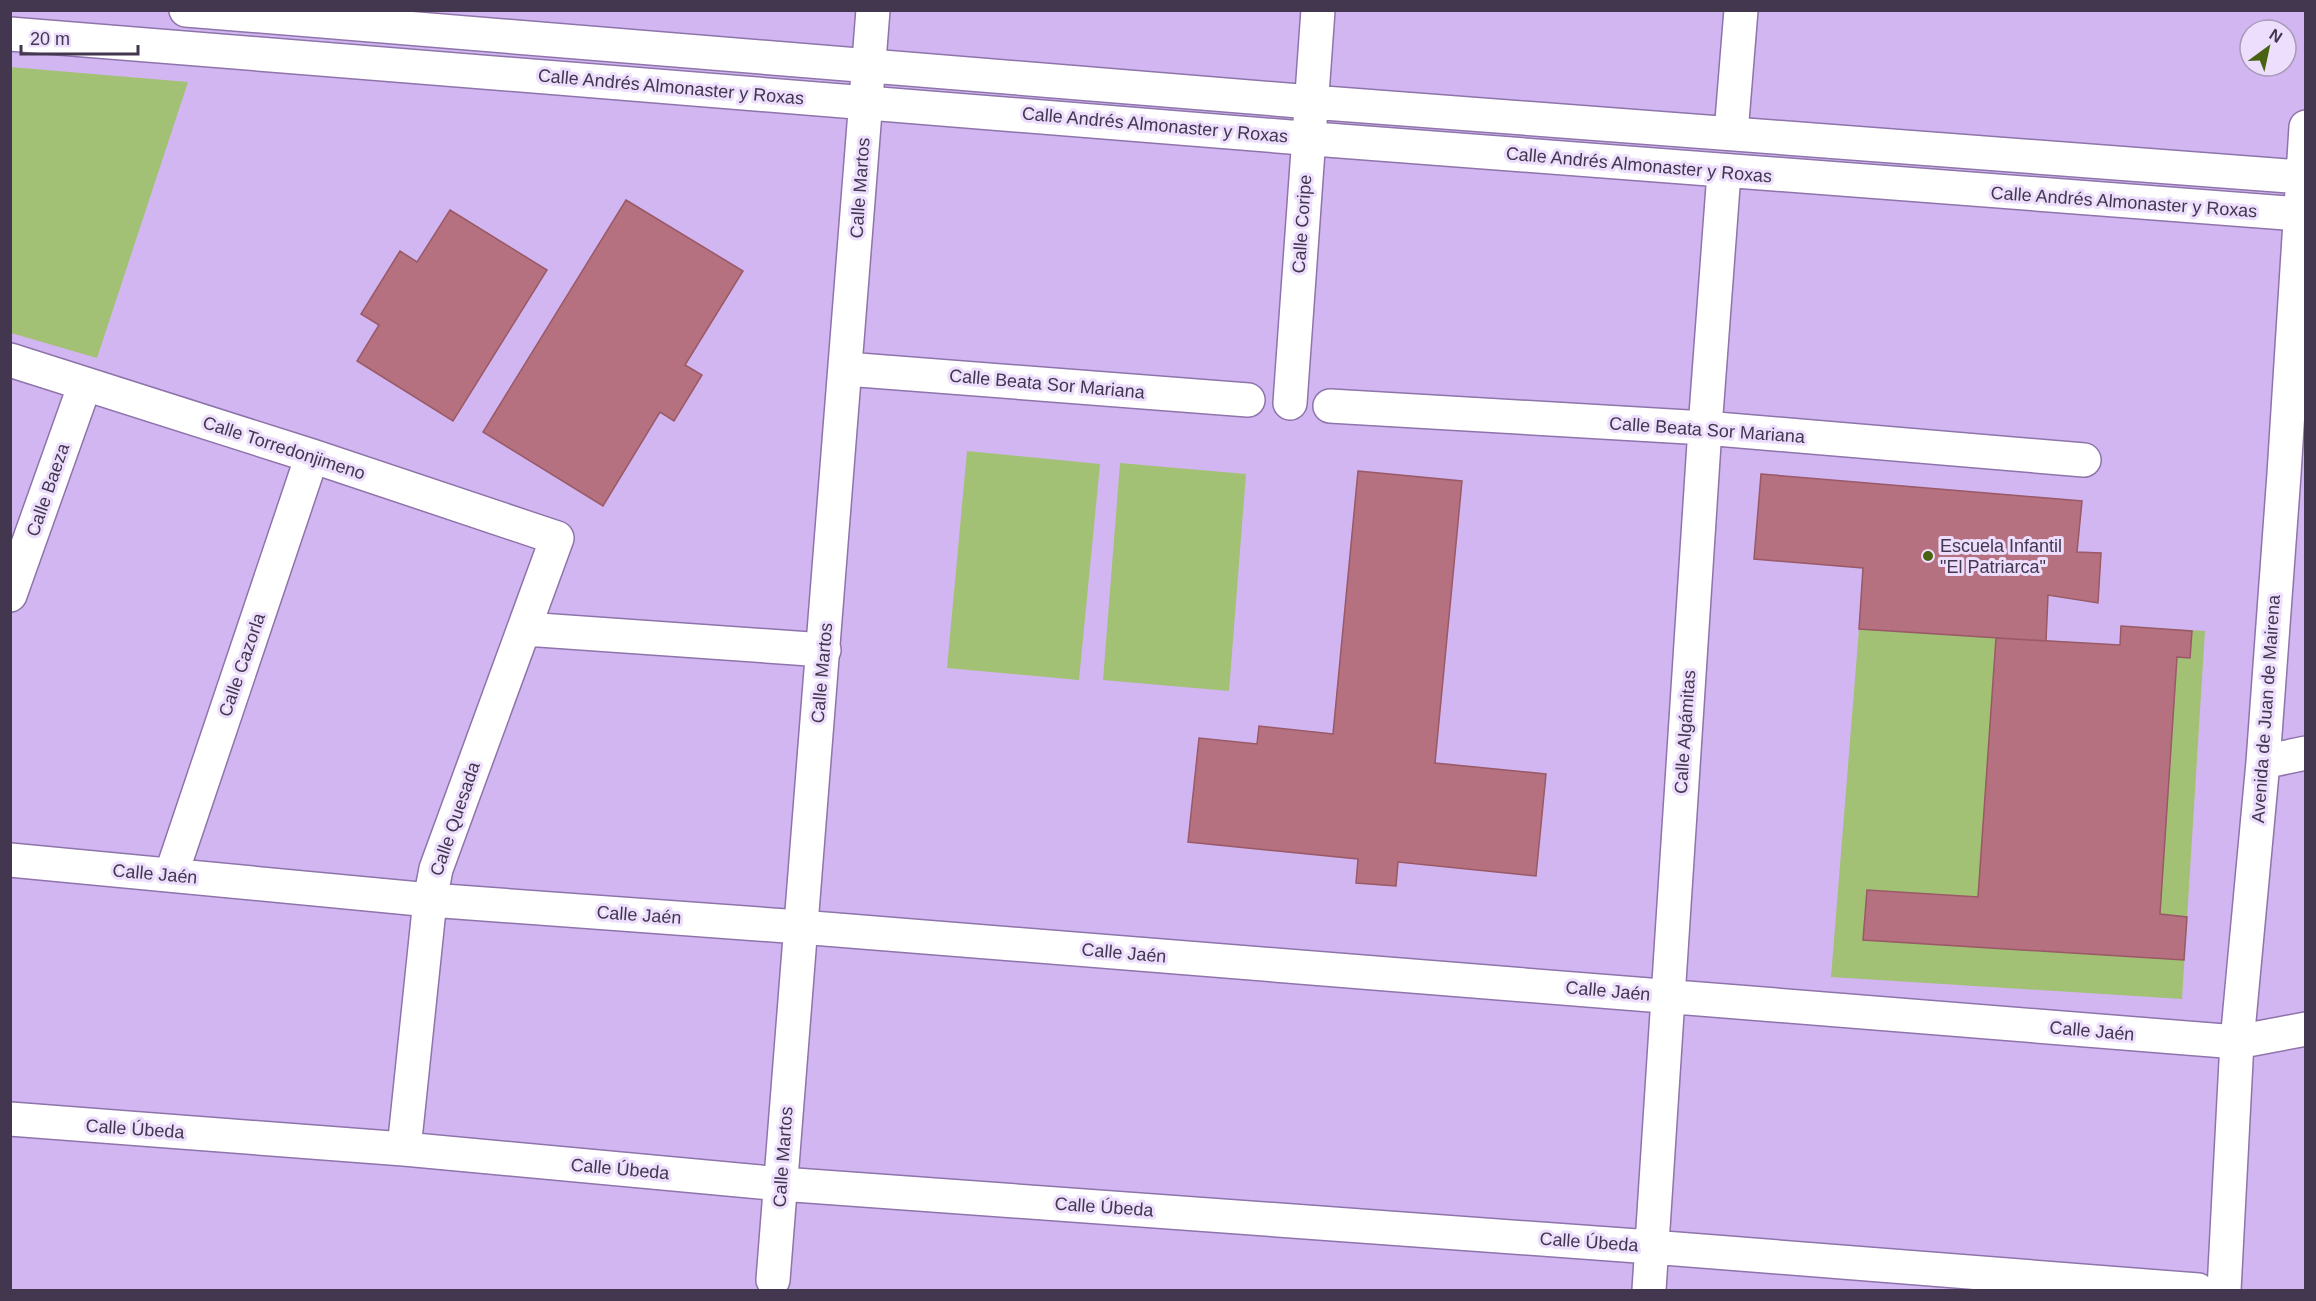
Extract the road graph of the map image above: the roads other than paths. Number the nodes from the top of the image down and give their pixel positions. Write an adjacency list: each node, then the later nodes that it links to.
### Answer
1 (186, 10): 5 (street, Calle Andrés Almonaster y Roxas)
2 (873, 10): 7 (street, Calle Martos)
3 (1318, 10): 9 (street, Calle Coripe)
4 (1741, 10): 11 (street)
5 (427, 20): 7 (street, Calle Andrés Almonaster y Roxas)
6 (10, 34): 8 (street, Calle Andrés Almonaster y Roxas)
7 (870, 66): 8 (street, Calle Martos); 9 (street, Calle Andrés Almonaster y Roxas)
8 (867, 102): 12 (street, Calle Andrés Almonaster y Roxas); 16 (street, Calle Martos)
9 (1311, 102): 11 (street, Calle Andrés Almonaster y Roxas); 12 (street, Calle Coripe)
10 (2306, 128): 14 (street, Avenida de Juan de Mairena)
11 (1731, 133): 14 (street, Calle Andrés Almonaster y Roxas)
12 (1309, 138): 13 (street, Calle Andrés Almonaster y Roxas); 19 (street, Calle Coripe)
13 (1724, 173): 14 (street, Calle Andrés Almonaster y Roxas); 21 (street, Calle Algámitas)
14 (2302, 194): 24 (street, Avenida de Juan de Mairena)
15 (10, 360): 17 (street, Calle Torredonjimeno)
16 (846, 369): 18 (street, Calle Beata Sor Mariana); 28 (street, Calle Martos)
17 (85, 384): 22 (street, Calle Torredonjimeno); 26 (street, Calle Baeza)
18 (1248, 400)
19 (1290, 403)
20 (1330, 406): 21 (street, Calle Beata Sor Mariana)
21 (1705, 428): 23 (street, Calle Beata Sor Mariana); 35 (street, Calle Algámitas)
22 (312, 456): 25 (street, Calle Torredonjimeno); 32 (street, Calle Cazorla)
23 (2084, 460)
24 (2295, 472): 30 (street, Avenida de Juan de Mairena)
25 (557, 538): 27 (street, Calle Quesada)
26 (10, 595)
27 (525, 629): 28 (street); 33 (street, Calle Quesada)
28 (824, 650): 34 (street, Calle Martos)
29 (2306, 753): 30 (street)
30 (2263, 762): 37 (street, Avenida de Juan de Mairena)
31 (10, 860): 32 (street, Calle Jaén)
32 (171, 875): 33 (street, Calle Jaén)
33 (430, 900): 34 (street, Calle Jaén); 39 (street, Calle Quesada)
34 (800, 927): 35 (street, Calle Jaén); 40 (street, Calle Martos)
35 (1667, 996): 37 (street, Calle Jaén); 41 (street, Calle Algámitas)
36 (2306, 1029): 37 (street, Calle Jaén)
37 (2237, 1042): 45 (street, Avenida de Juan de Mairena)
38 (10, 1119): 39 (street, Calle Úbeda)
39 (404, 1149): 40 (street, Calle Úbeda)
40 (781, 1184): 41 (street, Calle Úbeda); 42 (street, Calle Martos)
41 (1651, 1247): 43 (street, Calle Algámitas); 44 (street, Calle Úbeda)
42 (773, 1280)
43 (1649, 1290)
44 (2198, 1290)
45 (2224, 1290)

